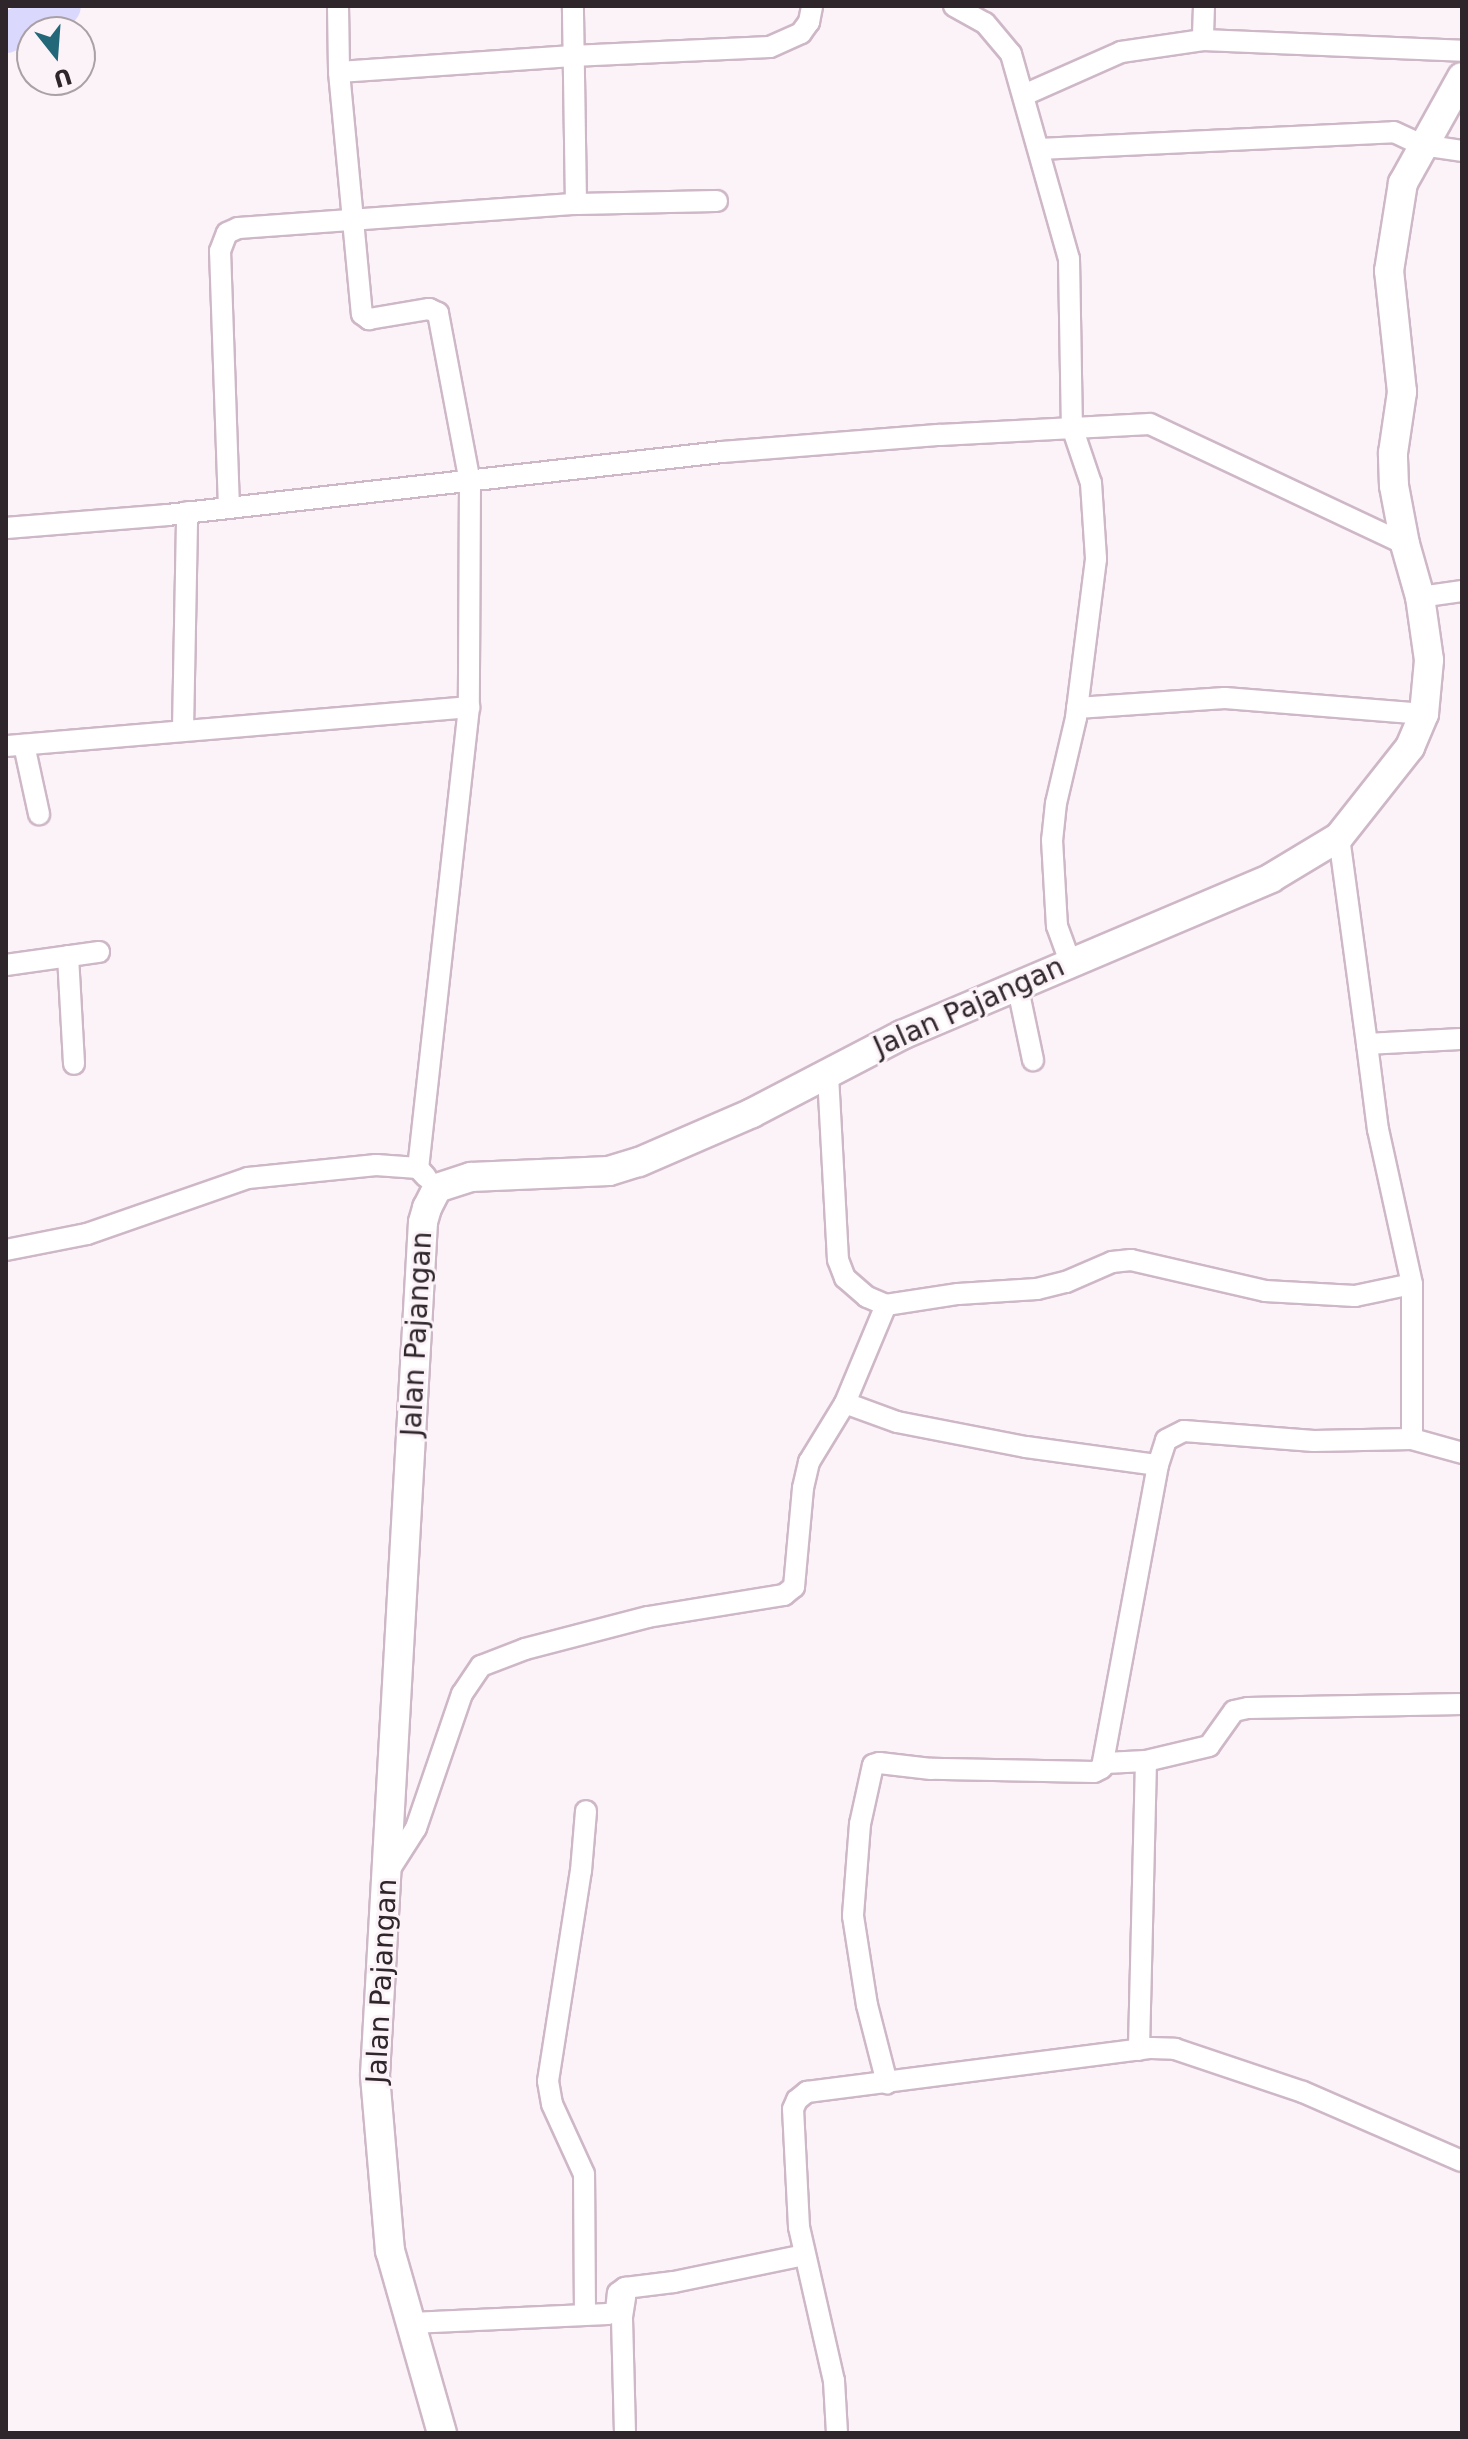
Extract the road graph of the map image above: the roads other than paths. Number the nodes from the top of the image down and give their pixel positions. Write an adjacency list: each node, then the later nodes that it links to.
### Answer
1 (338, 6): 9 (street)
2 (573, 6): 8 (street)
3 (812, 6): 8 (street)
4 (954, 6): 11 (street)
5 (1204, 6): 6 (street)
6 (1203, 40): 7 (street); 11 (street)
7 (1462, 51)
8 (572, 56): 9 (street); 16 (street)
9 (339, 72): 17 (street)
10 (1462, 77): 12 (main road, Jalan Pajangan)
11 (1024, 95): 13 (street)
12 (1422, 145): 13 (street); 14 (street); 23 (main road, Jalan Pajangan)
13 (1039, 149): 18 (street)
14 (1462, 151)
15 (717, 201): 16 (street)
16 (576, 204): 17 (street)
17 (353, 222): 19 (street); 20 (street)
18 (1072, 427): 19 (street); 23 (street); 27 (street)
19 (470, 482): 20 (street); 26 (street)
20 (229, 508): 21 (street)
21 (187, 512): 22 (street); 29 (street)
22 (6, 528)
23 (1405, 544): 25 (main road, Jalan Pajangan)
24 (1462, 591): 25 (street)
25 (1420, 597): 28 (main road, Jalan Pajangan)
26 (469, 707): 29 (street); 43 (street)
27 (1077, 708): 28 (street); 35 (street)
28 (1424, 714): 32 (main road, Jalan Pajangan)
29 (183, 730): 30 (street)
30 (15, 745): 31 (street)
31 (39, 814)
32 (1339, 837): 35 (main road, Jalan Pajangan); 39 (street)
33 (99, 952): 34 (street)
34 (68, 956): 36 (street); 41 (street)
35 (1070, 961): 37 (main road, Jalan Pajangan)
36 (6, 965)
37 (1017, 984): 40 (street); 42 (main road, Jalan Pajangan)
38 (1462, 1039): 39 (street)
39 (1367, 1044): 45 (street)
40 (1033, 1060)
41 (74, 1064)
42 (828, 1073): 43 (main road, Jalan Pajangan); 46 (street)
43 (428, 1178): 44 (street); 55 (main road, Jalan Pajangan)
44 (6, 1250)
45 (1412, 1284): 46 (street); 48 (street)
46 (886, 1305): 47 (street)
47 (845, 1403): 50 (street); 55 (street)
48 (1412, 1439): 49 (street); 50 (street)
49 (1462, 1453)
50 (1158, 1465): 53 (street)
51 (1462, 1704): 52 (street)
52 (1146, 1761): 53 (street); 56 (street)
53 (1105, 1763): 57 (street)
54 (586, 1811): 61 (street)
55 (388, 1872): 62 (main road, Jalan Pajangan)
56 (1139, 2050): 57 (street); 58 (street)
57 (887, 2083): 59 (street)
58 (1462, 2161)
59 (804, 2255): 60 (street); 65 (street)
60 (629, 2287): 61 (street); 64 (street)
61 (585, 2313): 62 (street)
62 (411, 2323): 63 (main road, Jalan Pajangan)
63 (442, 2433)
64 (625, 2433)
65 (837, 2433)

